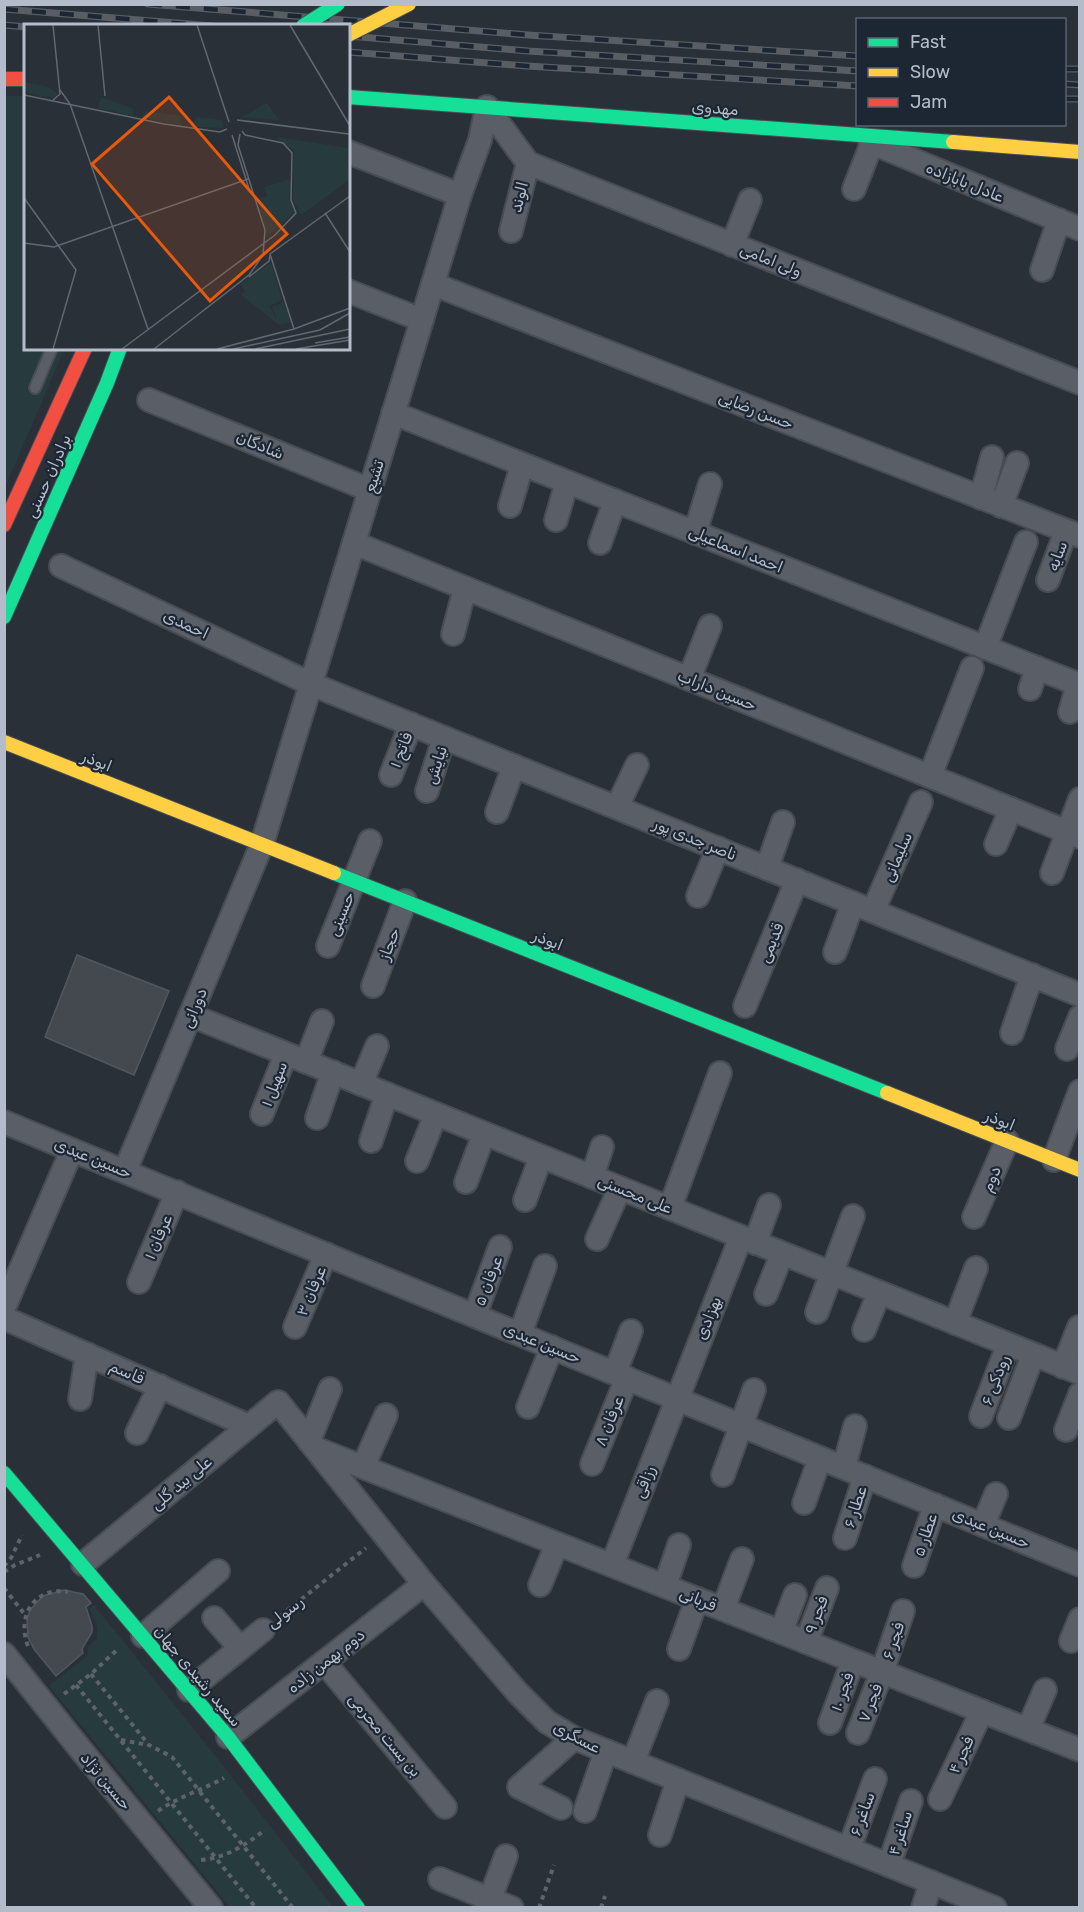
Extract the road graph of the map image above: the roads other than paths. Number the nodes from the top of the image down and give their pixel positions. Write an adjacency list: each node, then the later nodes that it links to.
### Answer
1 (338, 4): 3 (main road, bridge)
2 (409, 4): 4 (main road, bridge)
3 (306, 24)
4 (350, 34)
5 (4, 79): 6 (main road)
6 (24, 79)
7 (350, 97): 8 (main road, مهدوی)
8 (487, 107): 9 (main road, مهدوی); 13 (street); 15 (street, تشیع)
9 (851, 135): 10 (street, عادل بابازاده); 11 (main road, مهدوی)
10 (872, 143): 14 (street); 17 (street, عادل بابازاده)
11 (1080, 152)
12 (350, 153): 15 (street)
13 (528, 163): 18 (street, الوند); 19 (street, ولی امامی)
14 (854, 189)
15 (460, 195): 21 (street, تشیع)
16 (750, 200): 19 (street)
17 (1070, 225): 20 (street)
18 (511, 231)
19 (732, 245): 27 (street, ولی امامی)
20 (1042, 270)
21 (433, 284): 23 (street, تشیع); 38 (street, حسن رضایی)
22 (350, 292): 23 (street)
23 (422, 320): 30 (street, تشیع)
24 (51, 350): 28 (lane)
25 (84, 350): 41 (main road, برادران حسنی)
26 (118, 353): 50 (main road, برادران حسنی)
27 (1080, 383)
28 (35, 388)
29 (149, 400): 36 (street, شادگان)
30 (393, 413): 33 (street, احمد اسماعیلی); 36 (street, تشیع)
31 (992, 457): 38 (street)
32 (1017, 463): 38 (street)
33 (522, 465): 34 (street, احمد اسماعیلی); 39 (street)
34 (567, 482): 37 (street, احمد اسماعیلی); 40 (street)
35 (710, 484): 42 (street)
36 (370, 489): 45 (street, تشیع)
37 (615, 501): 42 (street, احمد اسماعیلی); 46 (street)
38 (991, 502): 43 (street, حسن رضایی)
39 (510, 506)
40 (556, 520)
41 (4, 525)
42 (695, 533): 53 (street, احمد اسماعیلی)
43 (1073, 534): 48 (street, سایه)
44 (1026, 542): 53 (street)
45 (354, 543): 49 (street, حسین داراب); 56 (street, تشیع)
46 (600, 543)
47 (61, 566): 56 (street, احمدی)
48 (1048, 580)
49 (465, 588): 52 (street); 55 (street, حسین داراب)
50 (4, 617)
51 (710, 626): 55 (street)
52 (453, 634)
53 (985, 648): 57 (street, احمد اسماعیلی)
54 (972, 668): 65 (street)
55 (689, 679): 65 (street, حسین داراب)
56 (311, 684): 59 (street, ناصر جدی پور); 75 (street, تشیع)
57 (1079, 685): 58 (street)
58 (1070, 712)
59 (411, 724): 60 (street, ناصر جدی پور); 64 (street, فاتح ۱)
60 (444, 738): 63 (street, ناصر جدی پور); 66 (street, نیایش)
61 (4, 742): 75 (main road, ابوذر)
62 (637, 765): 69 (street)
63 (514, 766): 69 (street, ناصر جدی پور); 71 (street)
64 (391, 775)
65 (930, 776): 70 (street, حسین داراب)
66 (427, 791)
67 (1080, 799): 73 (street)
68 (921, 802): 84 (street, سلیمانی)
69 (617, 807): 77 (street, ناصر جدی پور)
70 (1011, 809): 73 (street, حسین داراب); 76 (street)
71 (497, 812)
72 (783, 822): 78 (street)
73 (1073, 834): 79 (street)
74 (370, 841): 81 (street, حسینی)
75 (262, 844): 81 (main road, ابوذر); 91 (street, دورانی)
76 (996, 844)
77 (718, 848): 78 (street, ناصر جدی پور); 82 (street)
78 (767, 868): 80 (street, ناصر جدی پور)
79 (1052, 873)
80 (797, 880): 84 (street, ناصر جدی پور); 90 (street, قدیمی)
81 (355, 881): 83 (main road, ابوذر); 85 (street, حسینی)
82 (698, 896)
83 (405, 901): 88 (street, حجاز); 109 (main road, ابوذر)
84 (863, 907): 86 (street, سلیمانی); 87 (street, ناصر جدی پور)
85 (328, 946)
86 (835, 952)
87 (1032, 975): 89 (street, ناصر جدی پور); 94 (street)
88 (373, 986)
89 (1080, 995)
90 (745, 1006)
91 (190, 1015): 97 (street, علی محسنی); 116 (street, دورانی)
92 (1080, 1017): 96 (street)
93 (322, 1021): 97 (street, سهیل ۱)
94 (1012, 1033)
95 (376, 1046): 100 (street)
96 (1067, 1049)
97 (296, 1058): 98 (street, علی محسنی); 103 (street, سهیل ۱)
98 (333, 1072): 100 (street, علی محسنی); 105 (street)
99 (720, 1073): 123 (street)
100 (361, 1084): 102 (street, علی محسنی)
101 (1080, 1090): 113 (street)
102 (387, 1094): 104 (street, علی محسنی); 108 (street)
103 (262, 1114)
104 (436, 1114): 107 (street, علی محسنی); 114 (street)
105 (317, 1118)
106 (4, 1122): 111 (street, حسین عبدی)
107 (484, 1134): 112 (street, علی محسنی); 118 (street)
108 (371, 1141)
109 (1007, 1141): 113 (main road, ابوذر); 125 (street, دوم)
110 (602, 1147): 117 (street)
111 (72, 1149): 116 (street, حسین عبدی); 137 (street)
112 (541, 1156): 117 (street, علی محسنی); 121 (street)
113 (1054, 1160): 115 (main road, ابوذر)
114 (417, 1161)
115 (1080, 1170)
116 (125, 1171): 120 (street, حسین عبدی)
117 (592, 1177): 119 (street, علی محسنی)
118 (466, 1182)
119 (620, 1188): 123 (street, علی محسنی); 126 (street)
120 (177, 1192): 129 (street, حسین عبدی); 134 (street, عرفان ۱)
121 (525, 1200)
122 (769, 1205): 127 (street, بهزادی)
123 (670, 1208): 127 (street, علی محسنی)
124 (853, 1216): 133 (street)
125 (975, 1217)
126 (597, 1239)
127 (748, 1240): 130 (street, علی محسنی); 157 (street, بهزادی)
128 (501, 1247): 139 (street, عرفان ۵)
129 (326, 1254): 139 (street, حسین عبدی); 142 (street, عرفان ۳)
130 (782, 1254): 133 (street, علی محسنی); 136 (street)
131 (545, 1266): 146 (street)
132 (976, 1268): 141 (street)
133 (833, 1274): 135 (street, علی محسنی); 138 (street)
134 (139, 1282)
135 (879, 1293): 141 (street, علی محسنی); 144 (street)
136 (766, 1294)
137 (4, 1308)
138 (817, 1312)
139 (475, 1315): 146 (street, حسین عبدی)
140 (4, 1318): 149 (street, قاسم)
141 (955, 1323): 147 (street, علی محسنی)
142 (295, 1327)
143 (1079, 1327): 151 (street)
144 (864, 1330)
145 (631, 1331): 152 (street, عرفان ۸)
146 (520, 1334): 148 (street, حسین عبدی)
147 (1008, 1345): 150 (street, علی محسنی); 162 (street, رودکی ۶)
148 (552, 1347): 152 (street, حسین عبدی); 160 (street)
149 (87, 1354): 153 (street, قاسم); 158 (street)
150 (1033, 1355): 151 (street, علی محسنی); 163 (street, رودکی ۶)
151 (1072, 1370)
152 (621, 1376): 157 (street, حسین عبدی); 171 (street, عرفان ۸)
153 (160, 1386): 165 (street, قاسم); 168 (street)
154 (330, 1389): 169 (street)
155 (754, 1390): 164 (street)
156 (1080, 1394): 167 (street)
157 (676, 1398): 164 (street, حسین عبدی); 187 (street, رزاقی)
158 (80, 1399)
159 (278, 1402): 165 (street, علی بید گلی); 169 (street, عسگری)
160 (528, 1407)
161 (386, 1415): 172 (street)
162 (981, 1416)
163 (1009, 1418)
164 (740, 1425): 170 (street, حسین عبدی); 175 (street)
165 (249, 1426): 185 (street, علی بید گلی)
166 (855, 1426): 173 (street)
167 (1066, 1430)
168 (137, 1433)
169 (313, 1445): 172 (street, قربانی); 190 (street, عسگری)
170 (820, 1458): 173 (street, حسین عبدی); 178 (street)
171 (592, 1464)
172 (363, 1467): 182 (street, قربانی)
173 (844, 1467): 176 (street, حسین عبدی)
174 (4, 1473): 185 (main road, سعید رشیدی جهان)
175 (723, 1475)
176 (865, 1476): 179 (street, حسین عبدی); 181 (street, عطار ۶)
177 (996, 1494): 180 (street)
178 (804, 1503)
179 (935, 1505): 180 (street, حسین عبدی); 188 (street, عطار ۵)
180 (983, 1525): 186 (street, حسین عبدی)
181 (845, 1538)
182 (557, 1544): 187 (street, قربانی); 191 (street)
183 (680, 1545): 192 (street)
184 (742, 1559): 196 (street)
185 (83, 1564): 202 (main road, سعید رشیدی جهان)
186 (1080, 1564)
187 (612, 1565): 192 (street, قربانی)
188 (914, 1566)
189 (218, 1571): 202 (street)
190 (424, 1584): 209 (street, دوم بهمن زاده); 219 (street, عسگری)
191 (540, 1585)
192 (665, 1586): 195 (street, قربانی)
193 (827, 1588): 204 (street, فجر ۹)
194 (795, 1596): 201 (street)
195 (697, 1599): 196 (street, قربانی); 206 (street)
196 (723, 1609): 201 (street, قربانی)
197 (903, 1611): 210 (street, فجر ۶)
198 (214, 1618): 205 (street)
199 (1080, 1619): 203 (street)
200 (263, 1630): 205 (street, رسولی)
201 (781, 1632): 204 (street, قربانی)
202 (143, 1636): 211 (main road, سعید رشیدی جهان)
203 (1071, 1641)
204 (806, 1642): 208 (street, قربانی)
205 (240, 1648): 211 (street, رسولی)
206 (679, 1649)
207 (4, 1654): 238 (street, حسین نژاد)
208 (853, 1661): 210 (street, قربانی); 215 (street, فجر ۱۰)
209 (324, 1662): 218 (street, دوم بهمن زاده); 227 (street, بن بست محرمی)
210 (882, 1672): 214 (street, قربانی); 217 (street, فجر ۷)
211 (189, 1690): 218 (main road, سعید رشیدی جهان)
212 (1045, 1690): 216 (street)
213 (657, 1701): 222 (street)
214 (982, 1711): 216 (street, قربانی); 225 (street, فجر ۴)
215 (830, 1723)
216 (1028, 1729): 220 (street, قربانی)
217 (858, 1733)
218 (228, 1737): 239 (main road, سعید رشیدی جهان)
219 (574, 1738): 221 (street, عسگری); 228 (street)
220 (1080, 1750)
221 (606, 1751): 222 (street, عسگری); 229 (street)
222 (633, 1762): 224 (street, عسگری)
223 (875, 1779): 231 (street, ساغر ۶)
224 (678, 1780): 230 (street); 231 (street, عسگری)
225 (940, 1799)
226 (911, 1801): 233 (street, ساغر ۴)
227 (445, 1807)
228 (561, 1808)
229 (585, 1811)
230 (660, 1835)
231 (849, 1849): 233 (street, عسگری)
232 (506, 1856): 236 (street)
233 (889, 1865): 235 (street, عسگری)
234 (440, 1879): 236 (street)
235 (931, 1882): 237 (street, عسگری); 241 (street)
236 (490, 1899): 240 (street)
237 (958, 1901): 242 (street, عسگری)
238 (211, 1908)
239 (358, 1908)
240 (512, 1908)
241 (923, 1908)
242 (995, 1908)

